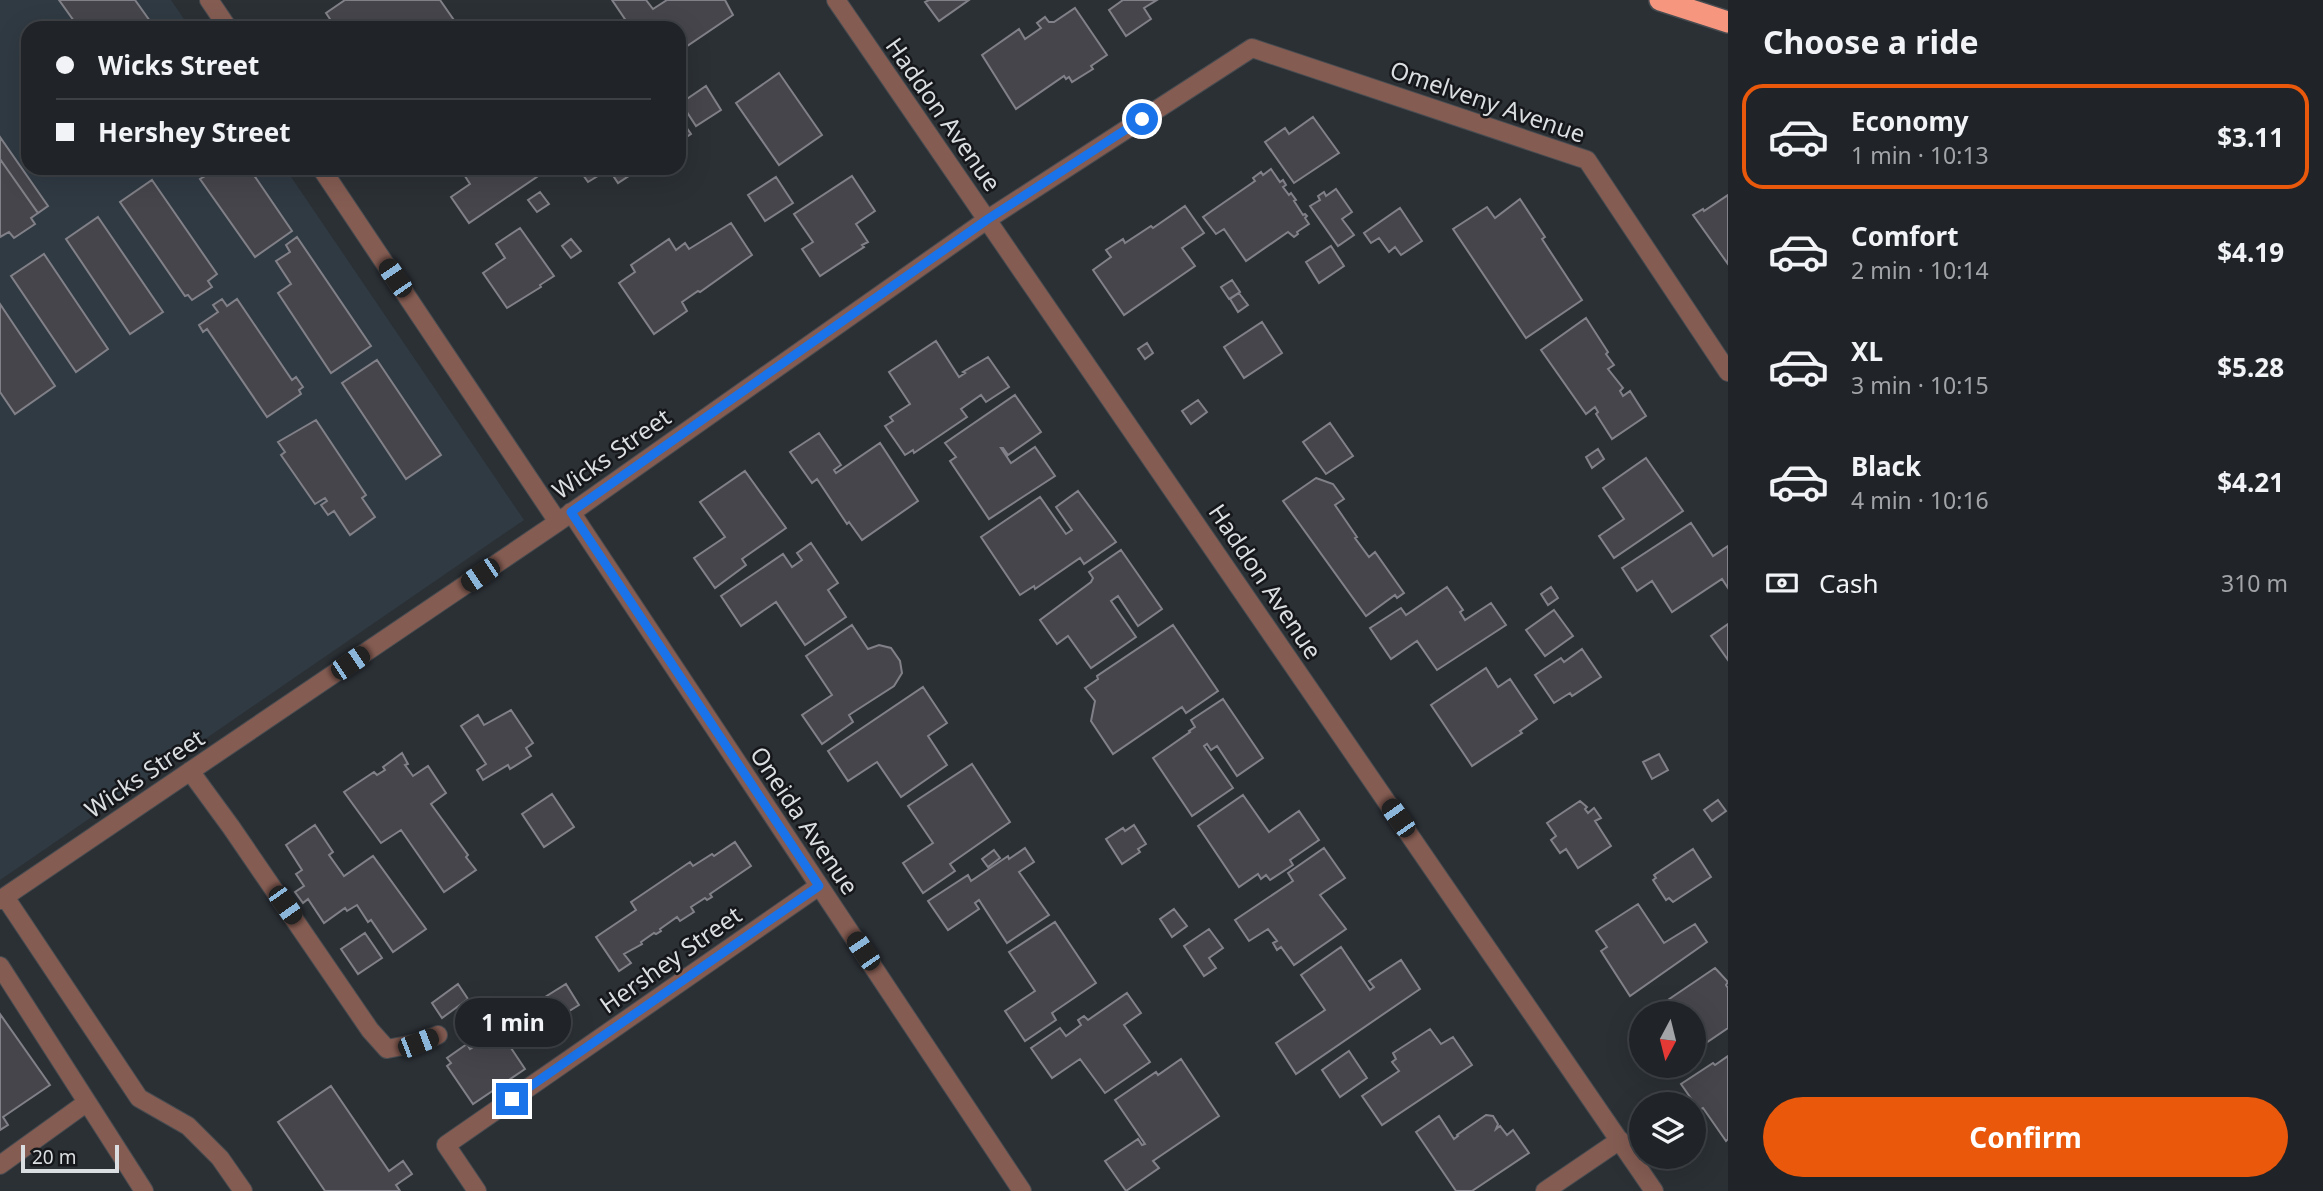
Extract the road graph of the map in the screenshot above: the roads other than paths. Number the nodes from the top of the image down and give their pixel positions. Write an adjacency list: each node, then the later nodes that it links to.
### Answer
1 (209, 0): 4 (street)
2 (836, 0): 8 (street, Haddon Avenue)
3 (1660, 0): 5 (highway)
4 (223, 21)
5 (1728, 22)
6 (1252, 48): 8 (street, Wicks Street); 9 (street, Omelveny Avenue)
7 (326, 175): 10 (street, Oneida Avenue)
8 (988, 219): 10 (street, Wicks Street); 17 (street, Haddon Avenue)
9 (1728, 372)
10 (564, 517): 11 (street, Wicks Street); 12 (street, Oneida Avenue)
11 (190, 771): 13 (street, Wicks Street); 15 (street)
12 (819, 886): 21 (street, Hershey Street); 22 (street, Oneida Avenue)
13 (2, 898): 20 (street)
14 (0, 966): 16 (street)
15 (438, 1035)
16 (86, 1103): 18 (street); 19 (street)
17 (1620, 1140): 23 (street); 24 (street, Haddon Avenue)
18 (0, 1165)
19 (144, 1191)
20 (243, 1191)
21 (477, 1191)
22 (1022, 1191)
23 (1545, 1191)
24 (1654, 1191)

